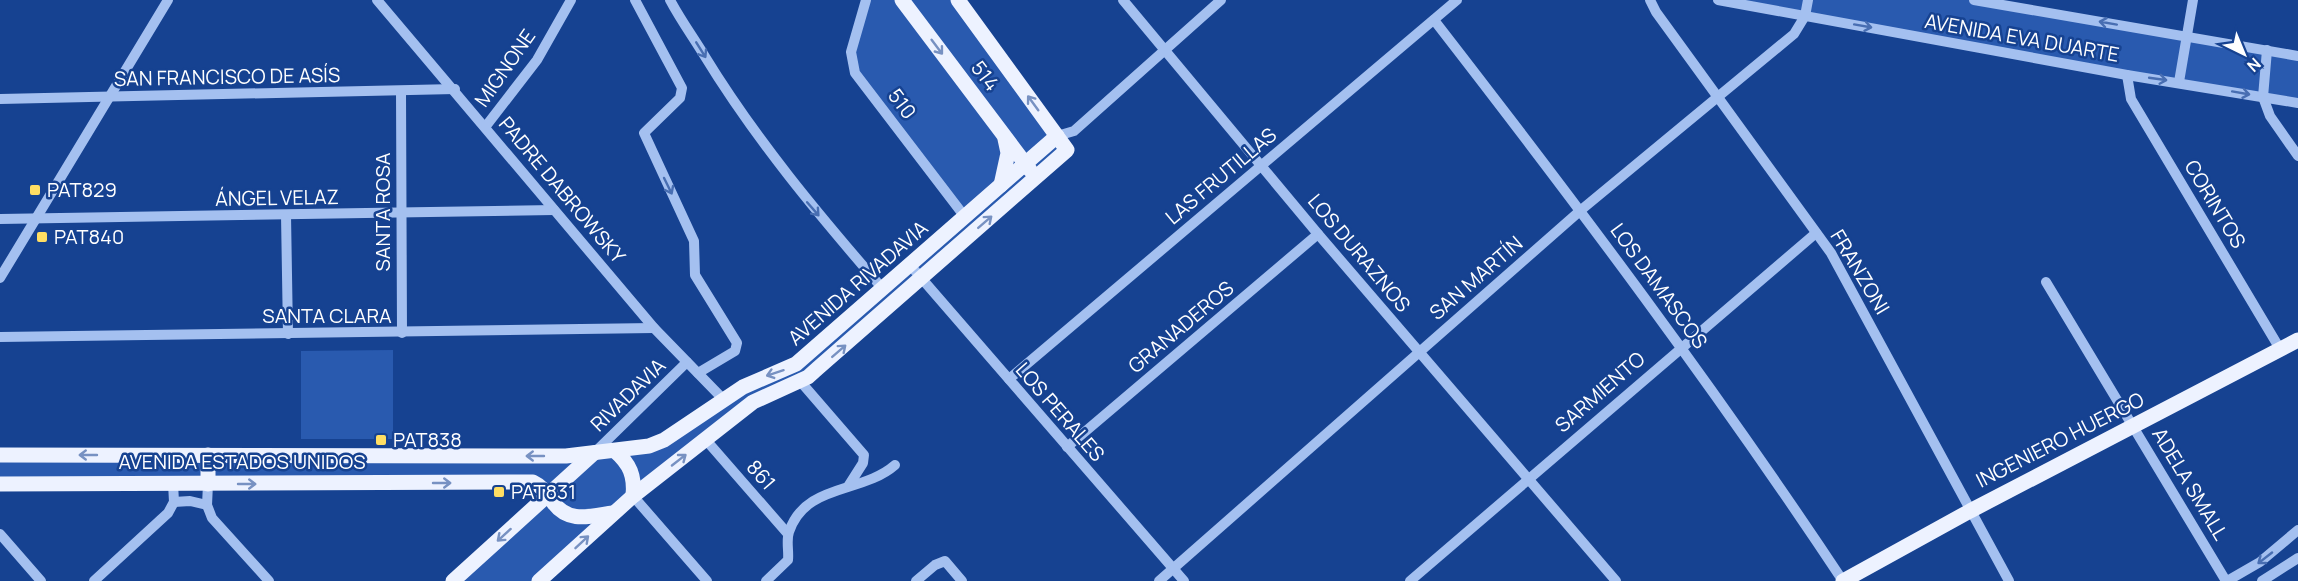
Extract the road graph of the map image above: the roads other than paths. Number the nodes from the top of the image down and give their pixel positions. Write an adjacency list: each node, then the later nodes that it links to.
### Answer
1 (168, 0): 27 (street)
2 (377, 0): 25 (street, PADRE DABROWSKY)
3 (571, 0): 32 (street, MIGNONE)
4 (635, 0): 65 (street, one-way to 65)
5 (670, 0): 55 (street, one-way to 55)
6 (866, 0): 46 (street, 510)
7 (902, 0): 34 (main road, 514, one-way to 34)
8 (958, 0): 35 (main road, 514, one-way to 8)
9 (1123, 0): 20 (street, LOS DURAZNOS)
10 (1221, 0): 20 (street)
11 (1457, 0): 18 (street, LAS FRUTILLAS)
12 (1650, 0): 28 (street, FRANZONI)
13 (1718, 0): 17 (street, AVENIDA EVA DUARTE)
14 (1808, 0): 17 (street, SAN MARTÍN)
15 (1974, 0): 19 (street, AVENIDA EVA DUARTE, one-way to 15)
16 (2193, 0): 19 (street)
17 (1805, 16): 23 (street, AVENIDA EVA DUARTE, one-way to 23); 28 (street, SAN MARTÍN)
18 (1434, 20): 39 (street, LAS FRUTILLAS); 43 (street, LOS DAMASCOS)
19 (2186, 37): 21 (street, AVENIDA EVA DUARTE); 24 (street)
20 (1165, 50): 33 (street, AVENIDA RIVADAVIA); 39 (street, LOS DURAZNOS)
21 (2267, 50): 22 (street, AVENIDA EVA DUARTE); 29 (street)
22 (2298, 56)
23 (2127, 75): 24 (street, AVENIDA EVA DUARTE, one-way to 24); 62 (street, CORINTOS)
24 (2179, 82): 29 (street, AVENIDA EVA DUARTE, one-way to 29)
25 (454, 89): 26 (street, SAN FRANCISCO DE ASÍS); 32 (street, PADRE DABROWSKY)
26 (400, 91): 27 (street, SAN FRANCISCO DE ASÍS); 44 (street, SANTA ROSA)
27 (109, 97): 30 (street, SAN FRANCISCO DE ASÍS); 48 (street)
28 (1719, 97): 43 (street, SAN MARTÍN); 49 (street, FRANZONI)
29 (2263, 97): 31 (street, AVENIDA EVA DUARTE); 37 (street)
30 (0, 99)
31 (2298, 103)
32 (486, 126): 42 (street, PADRE DABROWSKY)
33 (1074, 131): 35 (street, AVENIDA RIVADAVIA); 36 (street, AVENIDA RIVADAVIA)
34 (1004, 136): 38 (main road, 514); 41 (main road)
35 (1057, 136): 36 (main road, 514); 38 (main road, AVENIDA RIVADAVIA)
36 (1067, 150): 40 (main road, AVENIDA RIVADAVIA)
37 (2298, 156)
38 (1025, 164): 40 (main road, 514); 41 (main road, AVENIDA RIVADAVIA)
39 (1261, 165): 50 (street, LOS DURAZNOS); 66 (street, LAS FRUTILLAS)
40 (1035, 178): 53 (main road, AVENIDA RIVADAVIA, one-way to 40)
41 (1000, 186): 46 (main road, AVENIDA RIVADAVIA)
42 (554, 210): 44 (street, ÁNGEL VELAZ); 56 (street, PADRE DABROWSKY)
43 (1581, 210): 61 (street, LOS DAMASCOS); 63 (street, SAN MARTÍN)
44 (401, 214): 45 (street, ÁNGEL VELAZ); 57 (street, SANTA ROSA)
45 (286, 215): 48 (street, ÁNGEL VELAZ); 58 (street)
46 (966, 217): 51 (main road, AVENIDA RIVADAVIA)
47 (0, 219): 48 (street, ÁNGEL VELAZ)
48 (35, 219): 52 (street)
49 (1816, 233): 61 (street, SARMIENTO); 87 (street, FRANZONI)
50 (1318, 234): 63 (street, LOS DURAZNOS); 71 (street, GRANADEROS)
51 (910, 265): 53 (street, LOS PERALES); 55 (main road, AVENIDA RIVADAVIA)
52 (0, 278)
53 (920, 279): 66 (street, LOS PERALES); 67 (main road, AVENIDA RIVADAVIA, one-way to 53)
54 (2046, 282): 69 (street, ADELA SMALL)
55 (883, 289): 68 (main road, AVENIDA RIVADAVIA, one-way to 68)
56 (654, 328): 57 (street, SANTA CLARA); 64 (street, PADRE DABROWSKY)
57 (402, 333): 58 (street, SANTA CLARA)
58 (288, 334): 59 (street, SANTA CLARA)
59 (0, 337)
60 (2298, 340): 62 (main road, INGENIERO HUERGO)
61 (1680, 346): 78 (street, SARMIENTO); 107 (street, LOS DAMASCOS)
62 (2280, 349): 69 (main road, INGENIERO HUERGO)
63 (1419, 352): 78 (street, LOS DURAZNOS); 93 (street, SAN MARTÍN)
64 (687, 362): 65 (street, PADRE DABROWSKY); 73 (street, RIVADAVIA)
65 (698, 373): 68 (street, PADRE DABROWSKY)
66 (1009, 379): 71 (street, LOS PERALES)
67 (800, 381): 70 (main road, AVENIDA RIVADAVIA); 82 (street)
68 (724, 400): 72 (main road, AVENIDA RIVADAVIA)
69 (2134, 425): 87 (main road, INGENIERO HUERGO); 109 (street, ADELA SMALL)
70 (706, 440): 84 (main road, AVENIDA RIVADAVIA, one-way to 70); 91 (street, 861)
71 (1067, 447): 93 (street, LOS PERALES)
72 (615, 451): 73 (main road, AVENIDA RIVADAVIA); 84 (main road)
73 (594, 453): 74 (main road, AVENIDA ESTADOS UNIDOS, one-way to 74); 83 (main road)
74 (207, 454): 76 (main road, AVENIDA ESTADOS UNIDOS); 81 (main road)
75 (0, 455): 76 (main road, AVENIDA ESTADOS UNIDOS, one-way to 75)
76 (171, 455): 79 (main road)
77 (895, 465): 82 (street)
78 (1529, 479): 105 (street, SARMIENTO); 106 (street, LOS DURAZNOS)
79 (172, 483): 80 (main road, AVENIDA ESTADOS UNIDOS); 81 (main road, AVENIDA ESTADOS UNIDOS); 85 (street)
80 (0, 484)
81 (208, 484): 83 (main road, AVENIDA ESTADOS UNIDOS, one-way to 83); 86 (street)
82 (849, 486): 91 (street)
83 (548, 495): 88 (main road, AVENIDA ESTADOS UNIDOS); 97 (main road, one-way to 97)
84 (633, 496): 88 (main road, AVENIDA RIVADAVIA); 99 (street)
85 (174, 502): 86 (street); 95 (street)
86 (207, 505): 96 (street)
87 (1970, 511): 107 (main road, INGENIERO HUERGO); 108 (street, FRANZONI)
88 (614, 513): 98 (main road, AVENIDA RIVADAVIA, one-way to 88)
89 (2298, 530): 109 (street, one-way to 109)
90 (0, 534): 94 (street)
91 (788, 534): 100 (street)
92 (2298, 558): 110 (street)
93 (1173, 569): 103 (street, SAN MARTÍN); 104 (street, LOS PERALES)
94 (41, 581)
95 (94, 581)
96 (269, 581)
97 (453, 581)
98 (539, 581)
99 (707, 581)
100 (766, 581)
101 (916, 581): 102 (street)
102 (962, 581)
103 (1159, 581)
104 (1184, 581)
105 (1410, 581)
106 (1616, 581)
107 (1843, 581)
108 (2009, 581)
109 (2227, 581)
110 (2262, 581)

